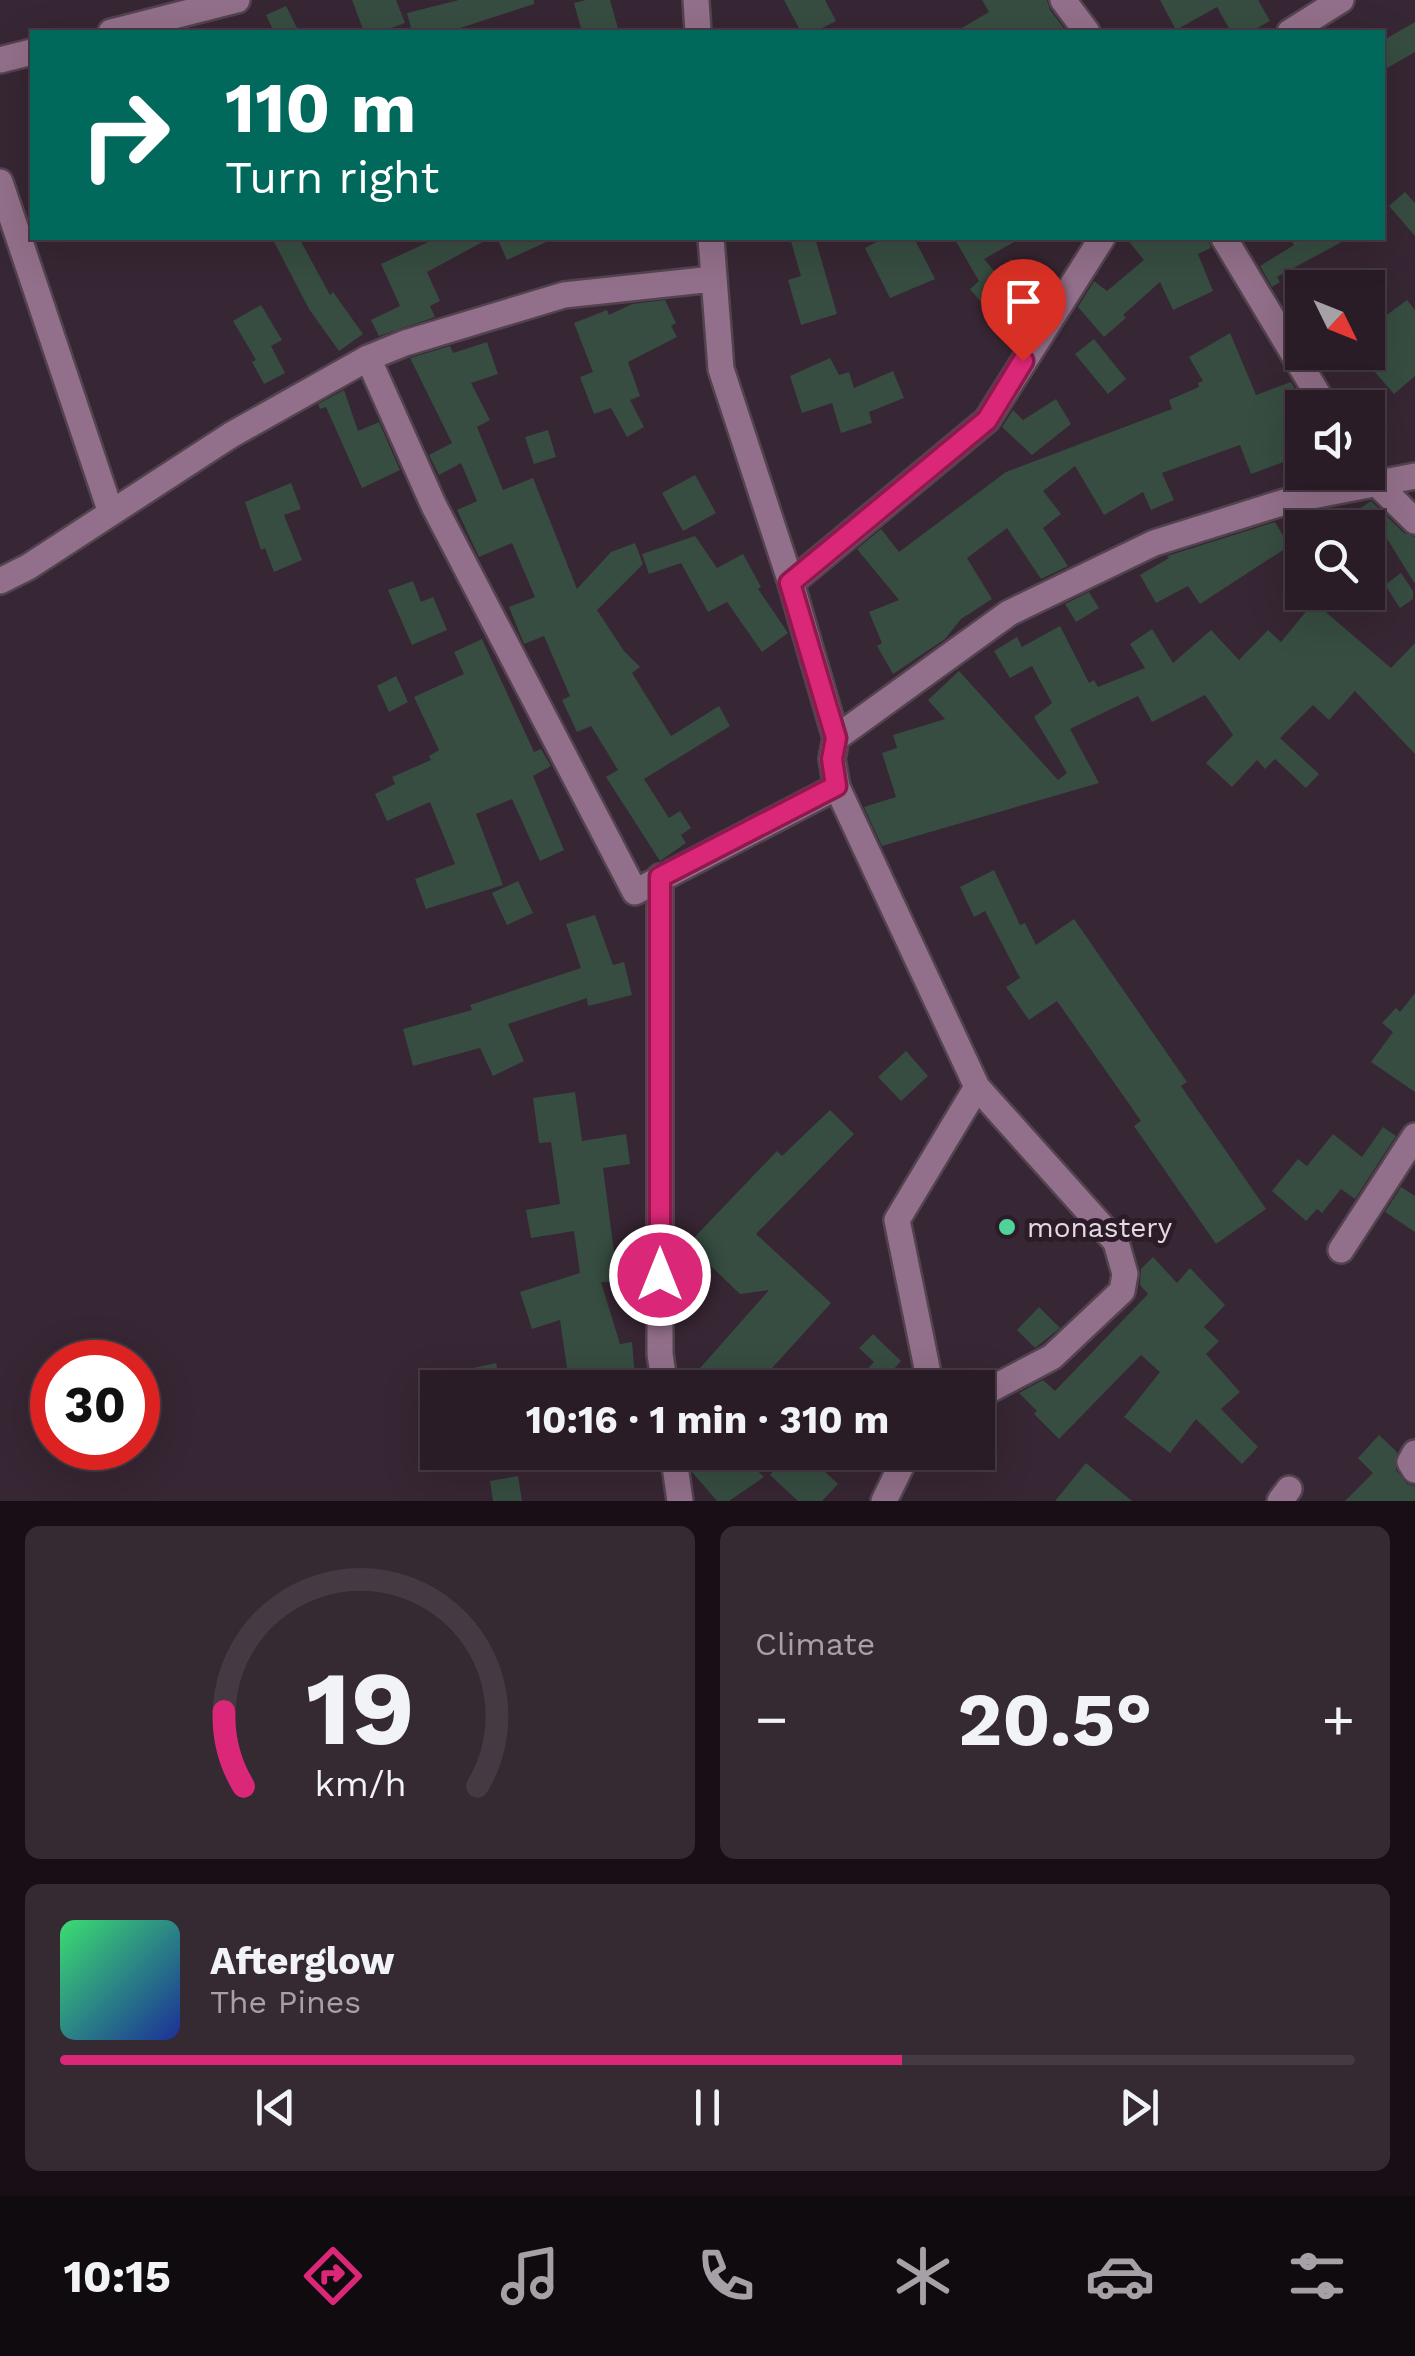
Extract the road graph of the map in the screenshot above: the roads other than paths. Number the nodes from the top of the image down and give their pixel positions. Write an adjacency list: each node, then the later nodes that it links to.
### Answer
1 (236, 0): 5 (street)
2 (696, 0): 6 (street)
3 (1063, 0): 7 (street)
4 (1341, 0): 8 (street)
5 (119, 30)
6 (698, 30)
7 (1086, 30)
8 (1293, 30)
9 (30, 52): 10 (street)
10 (0, 60)
11 (0, 182): 22 (street)
12 (710, 240): 15 (street)
13 (1101, 240): 25 (street)
14 (1225, 240): 17 (street)
15 (713, 280): 16 (street); 25 (street)
16 (368, 358): 22 (street); 28 (street)
17 (1315, 390)
18 (1415, 476): 19 (street)
19 (1385, 477)
20 (1327, 490): 26 (street)
21 (1383, 490): 23 (street)
22 (111, 512): 24 (street)
23 (1415, 521)
24 (0, 581)
25 (790, 583): 26 (street)
26 (836, 738): 27 (street)
27 (836, 786): 28 (street); 29 (street)
28 (660, 877): 33 (street)
29 (976, 1086): 34 (street); 35 (street)
30 (1415, 1136): 31 (street)
31 (1406, 1172): 32 (street)
32 (1341, 1250)
33 (662, 1370)
34 (927, 1370)
35 (995, 1387)
36 (1415, 1453): 39 (street)
37 (676, 1470): 41 (street)
38 (902, 1470): 40 (street)
39 (1415, 1470)
40 (892, 1497)
41 (680, 1501)

